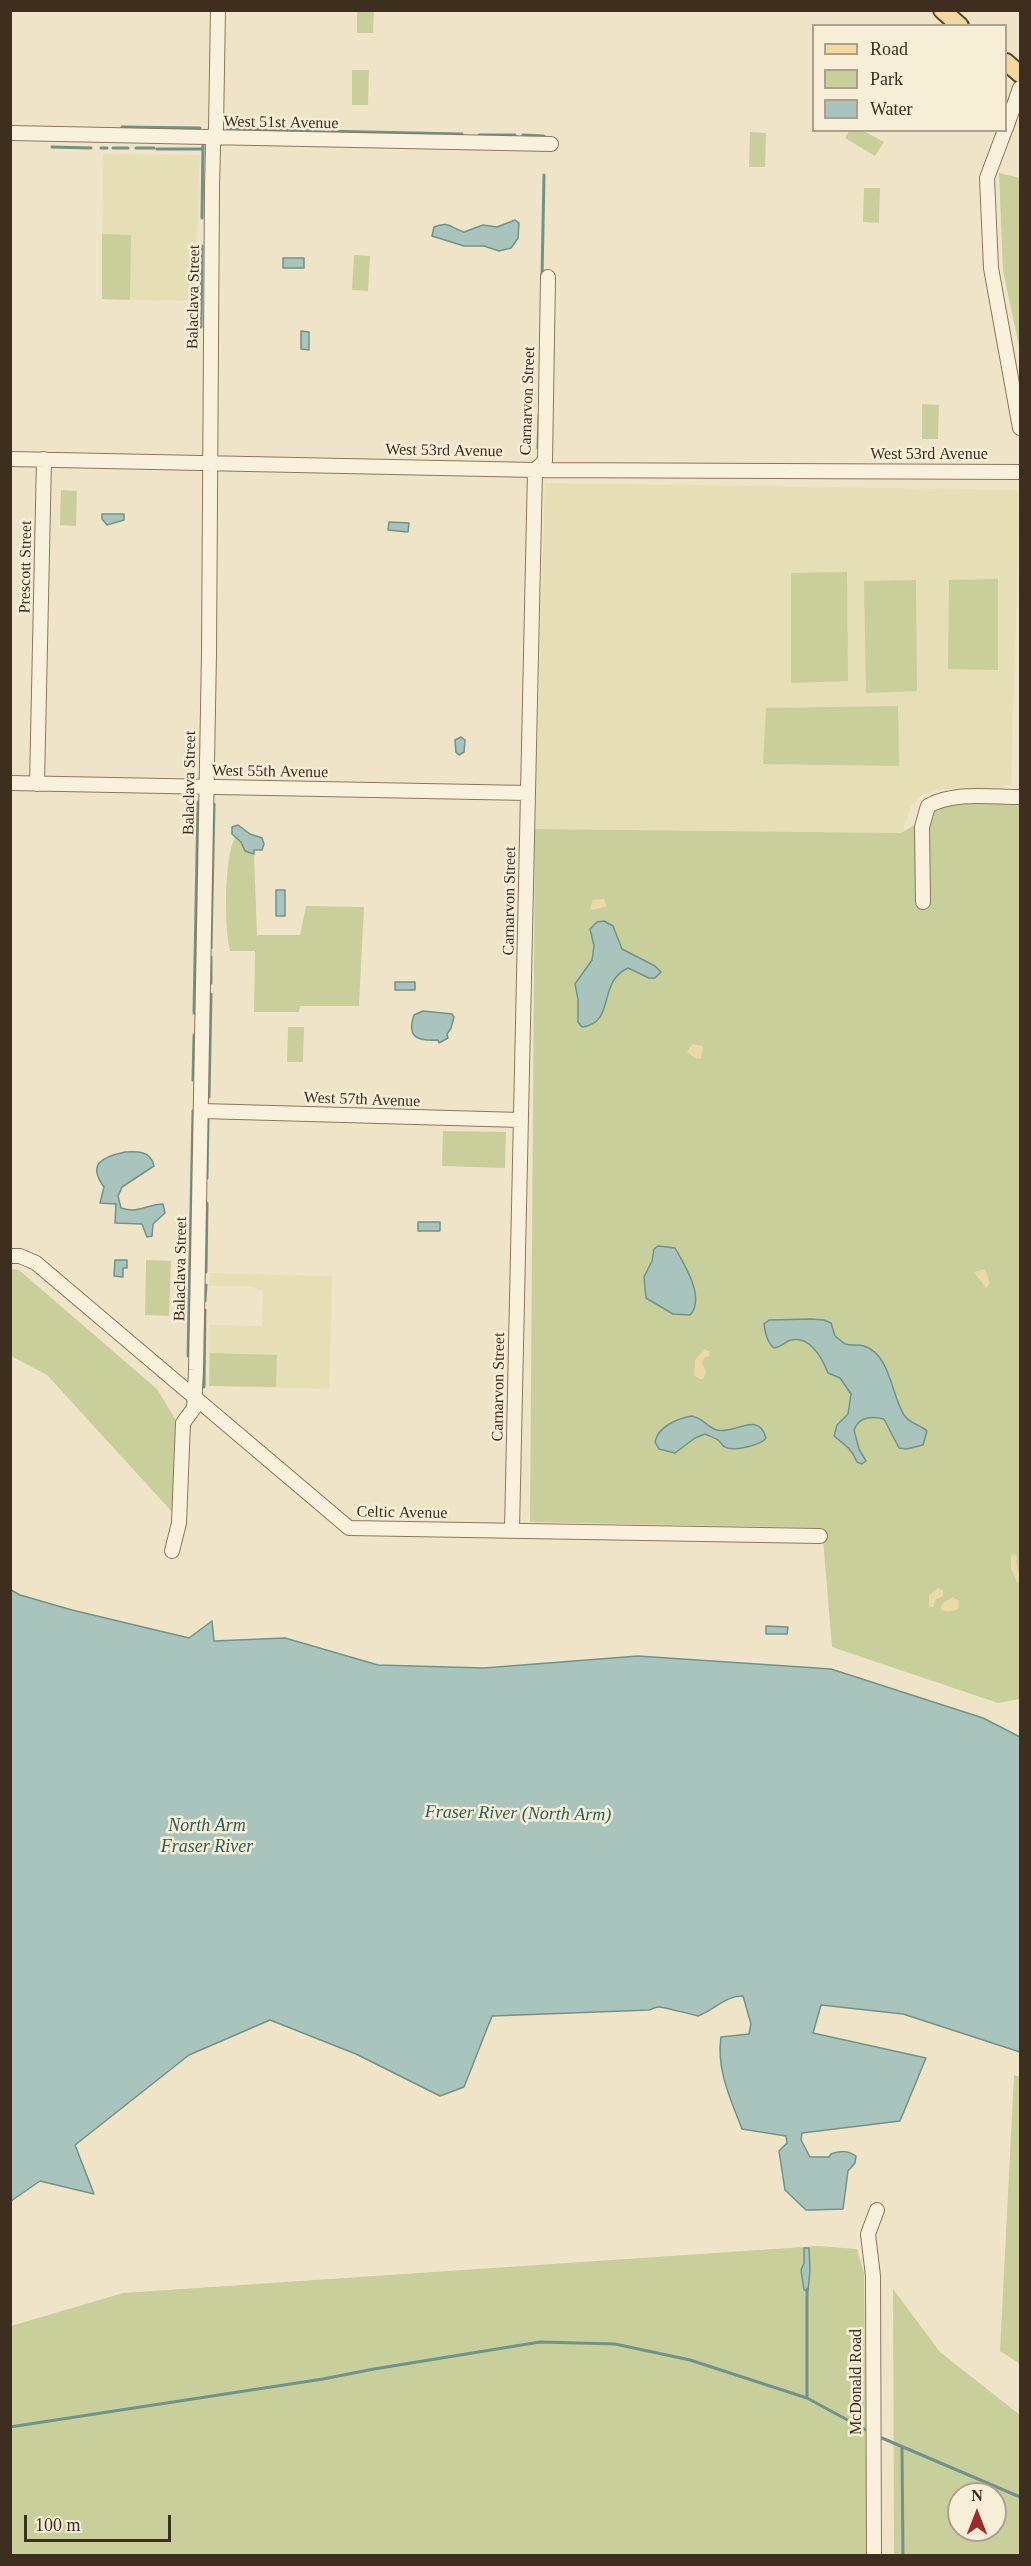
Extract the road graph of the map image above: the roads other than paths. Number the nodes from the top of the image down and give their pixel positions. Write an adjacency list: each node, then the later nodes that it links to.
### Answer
1 (218, 10): 10 (street, Balaclava Street)
2 (942, 10): 3 (main road)
3 (958, 24)
4 (1007, 64): 5 (main road)
5 (1020, 74)
6 (1020, 88): 7 (street)
7 (1007, 124)
8 (1004, 132): 13 (street)
9 (10, 133): 10 (street, West 51st Avenue)
10 (214, 138): 11 (street, West 51st Avenue); 16 (street, Balaclava Street)
11 (551, 144)
12 (548, 277): 17 (street, Carnarvon Street)
13 (1020, 428)
14 (10, 459): 15 (street, West 53rd Avenue)
15 (44, 459): 16 (street, West 53rd Avenue); 20 (street, Prescott Street)
16 (209, 462): 17 (street, West 53rd Avenue); 21 (street, Balaclava Street)
17 (535, 470): 18 (street, West 53rd Avenue); 22 (street, Carnarvon Street)
18 (1020, 472)
19 (10, 783): 20 (street, West 55th Avenue)
20 (37, 784): 21 (street, West 55th Avenue)
21 (206, 787): 22 (street, West 55th Avenue); 25 (street, Balaclava Street)
22 (528, 793): 26 (street, Carnarvon Street)
23 (1020, 797): 24 (street)
24 (923, 902)
25 (202, 1111): 26 (street, West 57th Avenue); 28 (street, Balaclava Street)
26 (521, 1120): 29 (street, Carnarvon Street)
27 (10, 1256): 28 (street, Celtic Avenue)
28 (195, 1397): 29 (street, Celtic Avenue); 31 (street, Balaclava Street)
29 (512, 1530): 30 (street, Celtic Avenue)
30 (819, 1536)
31 (172, 1551)
32 (877, 2210): 33 (street, McDonald Road)
33 (874, 2556)

